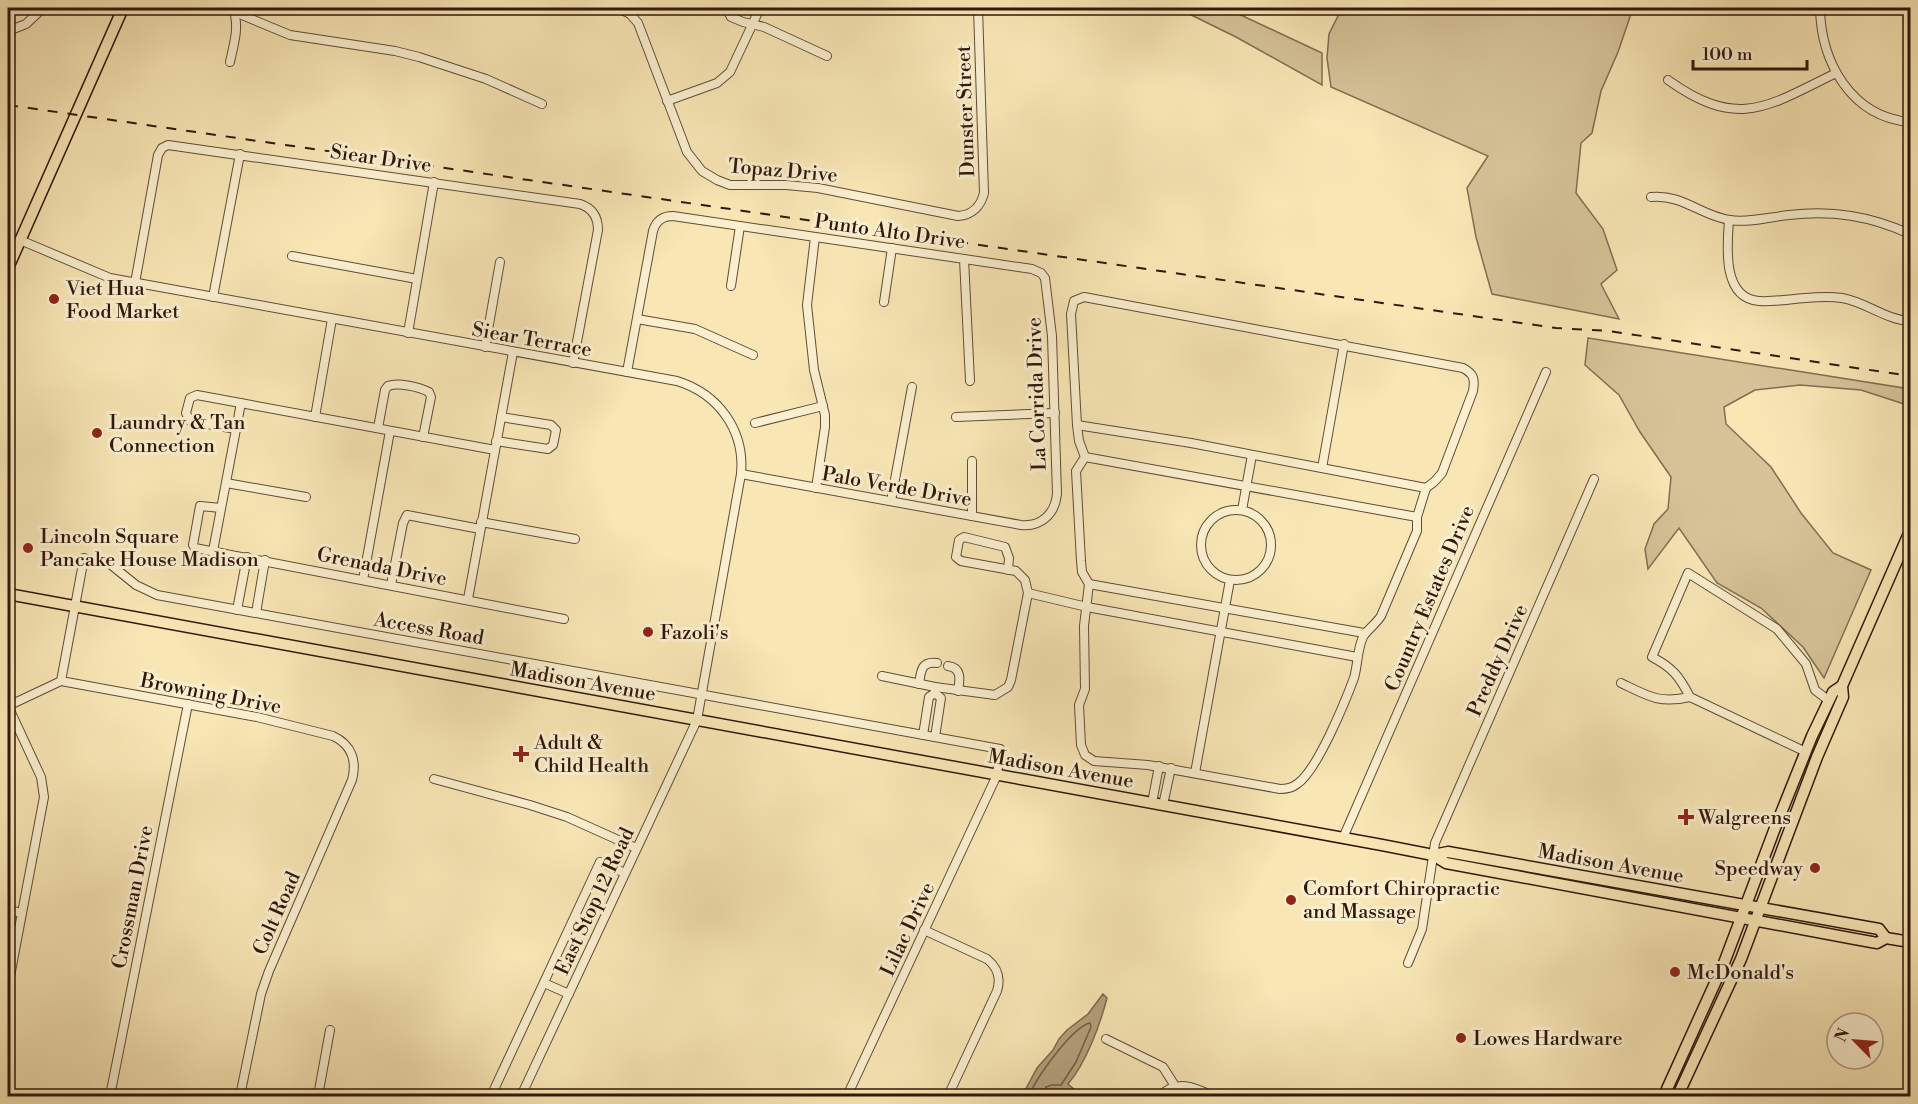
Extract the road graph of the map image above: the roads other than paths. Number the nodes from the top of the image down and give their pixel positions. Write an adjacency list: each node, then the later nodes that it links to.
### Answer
1 (123, 8): 27 (main road)
2 (225, 8): 8 (street)
3 (618, 8): 16 (street, Topaz Drive)
4 (726, 8): 10 (street)
5 (760, 8): 10 (street)
6 (978, 8): 22 (street, Dunster Street)
7 (1820, 8): 14 (street)
8 (235, 9): 13 (street); 17 (street)
9 (40, 11): 11 (street)
10 (752, 23): 12 (street); 16 (street)
11 (8, 31)
12 (827, 56)
13 (230, 62)
14 (1836, 73): 15 (street); 18 (street)
15 (1668, 80)
16 (667, 101): 22 (street, Topaz Drive)
17 (542, 104)
18 (1911, 122)
19 (240, 154): 20 (street, Siear Drive); 35 (street, Siear Drive); 37 (street)
20 (434, 182): 34 (street); 47 (street, Siear Drive)
21 (1651, 197): 23 (street)
22 (975, 210)
23 (1729, 220): 25 (street); 41 (street)
24 (740, 226): 26 (street, Punto Alto Drive); 36 (street); 40 (street, Punto Alto Drive)
25 (1911, 234)
26 (815, 237): 28 (street, Punto Alto Drive); 53 (street)
27 (20, 240): 32 (main road); 35 (street, Siear Terrace)
28 (891, 248): 30 (street, Punto Alto Drive); 38 (street)
29 (292, 256): 34 (street)
30 (964, 259): 33 (street, Punto Alto Drive); 50 (street)
31 (500, 262): 44 (street)
32 (8, 268)
33 (1035, 270): 54 (street, La Corrida Drive)
34 (417, 279): 42 (street)
35 (135, 283): 37 (street, Siear Terrace)
36 (732, 286)
37 (213, 297): 39 (street, Siear Terrace)
38 (884, 302)
39 (332, 319): 42 (street, Siear Terrace); 55 (street)
40 (637, 319): 46 (street); 48 (street)
41 (1911, 321)
42 (408, 333): 44 (street, Siear Terrace)
43 (1344, 344): 59 (street); 68 (street); 74 (street)
44 (485, 347): 45 (street, Siear Terrace)
45 (513, 352): 47 (street, Siear Terrace); 56 (street)
46 (753, 355)
47 (573, 363): 48 (street, Siear Terrace)
48 (627, 372): 69 (street, Siear Terrace)
49 (1546, 372): 131 (street, Country Estates Drive)
50 (970, 381)
51 (912, 387): 76 (street)
52 (241, 403): 55 (street); 61 (street); 61 (street)
53 (823, 406): 58 (street); 73 (street)
54 (1055, 413): 57 (street); 81 (street, La Corrida Drive)
55 (315, 417): 60 (street)
56 (501, 417): 64 (street); 64 (street)
57 (956, 417)
58 (755, 423)
59 (1077, 424): 65 (street); 66 (street)
60 (378, 428): 62 (street); 63 (street)
61 (236, 429): 71 (street)
62 (390, 431): 63 (street); 90 (street)
63 (423, 437): 64 (street)
64 (495, 446): 82 (street)
65 (1252, 454): 68 (street); 72 (street)
66 (1085, 457): 72 (street); 92 (street, Madison Avenue)
67 (972, 461): 79 (street)
68 (1323, 468): 74 (street)
69 (741, 474): 73 (street, Palo Verde Drive); 115 (street, Siear Terrace)
70 (1594, 479): 133 (street, Preddy Drive)
71 (226, 483): 75 (street); 77 (street)
72 (1248, 485): 78 (street); 80 (street)
73 (816, 488): 76 (street, Palo Verde Drive)
74 (1425, 488): 80 (street)
75 (306, 497)
76 (891, 501): 79 (street, Palo Verde Drive)
77 (221, 508): 86 (street); 86 (street, Grenada Drive)
78 (1242, 510): 91 (street); 91 (street)
79 (972, 516): 81 (street, Palo Verde Drive)
80 (1417, 517): 104 (street)
81 (1046, 518)
82 (481, 526): 84 (street); 93 (street); 96 (street)
83 (1911, 531): 85 (main road)
84 (575, 539)
85 (1907, 548): 112 (main road)
86 (213, 551): 87 (street, Grenada Drive)
87 (247, 557): 88 (street, Grenada Drive); 100 (street)
88 (265, 561): 90 (street, Grenada Drive); 101 (street)
89 (1008, 570): 89 (street); 94 (street)
90 (363, 579): 93 (street, Grenada Drive)
91 (1230, 580): 99 (street)
92 (1089, 584): 98 (street, Madison Avenue); 99 (street)
93 (391, 585): 96 (street, Grenada Drive)
94 (1028, 593): 98 (street); 114 (street)
95 (8, 594): 97 (main road, Madison Avenue)
96 (468, 599): 102 (street, Grenada Drive)
97 (74, 606): 100 (street, Access Road); 109 (street); 120 (main road, Madison Avenue)
98 (1087, 607): 103 (street); 125 (street, Madison Avenue)
99 (1225, 608): 103 (street); 104 (street)
100 (237, 610): 101 (street, Access Road)
101 (256, 613): 115 (street, Access Road)
102 (564, 619)
103 (1220, 632): 105 (street); 127 (street)
104 (1364, 633): 105 (street)
105 (1357, 657): 127 (street, Madison Avenue)
106 (937, 663): 111 (street)
107 (948, 666): 114 (street)
108 (882, 676): 111 (street)
109 (61, 681): 118 (street, Browning Drive); 119 (street)
110 (1621, 683): 116 (street)
111 (919, 684): 113 (street)
112 (1842, 687): 117 (main road); 136 (main road)
113 (935, 690): 114 (street); 121 (street); 122 (street)
114 (958, 691)
115 (702, 695): 120 (street, Siear Terrace); 121 (street, Access Road)
116 (1690, 697): 117 (street); 124 (street)
117 (1828, 700): 124 (main road)
118 (188, 704): 123 (street, Browning Drive); 153 (street, Crossman Drive)
119 (8, 706): 138 (street)
120 (697, 720): 128 (main road, Madison Avenue); 132 (street, East Stop 12 Road)
121 (923, 735): 122 (street, Access Road)
122 (934, 737): 128 (street, Access Road)
123 (350, 749): 154 (street, Colt Road)
124 (1806, 752): 135 (main road)
125 (1159, 766): 126 (street, Madison Avenue); 130 (street, Madison Avenue)
126 (1171, 768): 127 (street, Madison Avenue); 130 (street)
127 (1196, 773)
128 (997, 775): 130 (main road, Madison Avenue); 141 (street, Lilac Drive)
129 (435, 779): 132 (street)
130 (1158, 804): 131 (main road, Madison Avenue)
131 (1343, 838): 133 (main road, Madison Avenue)
132 (636, 848): 134 (street, East Stop 12 Road)
133 (1433, 855): 135 (main road, Madison Avenue); 139 (main road, Madison Avenue); 144 (street, Preddy Drive)
134 (625, 873): 145 (street); 147 (street, East Stop 12 Road)
135 (1746, 906): 136 (main road, Madison Avenue); 139 (main road)
136 (1760, 908): 140 (main road); 142 (main road, Madison Avenue)
137 (8, 910): 138 (street)
138 (22, 913): 146 (street)
139 (1741, 918): 140 (main road, Madison Avenue); 148 (main road)
140 (1755, 920): 142 (main road, Madison Avenue); 151 (main road)
141 (924, 930): 158 (street, Lilac Drive); 159 (street)
142 (1886, 938): 143 (main road, Madison Avenue)
143 (1911, 942)
144 (1408, 963)
145 (544, 983): 147 (street); 156 (street)
146 (8, 987)
147 (569, 994): 157 (street, East Stop 12 Road)
148 (1699, 1020): 151 (main road); 162 (main road)
149 (330, 1030): 155 (street)
150 (1107, 1039): 152 (street)
151 (1693, 1063): 163 (main road)
152 (1174, 1087): 160 (street); 161 (street)
153 (110, 1096)
154 (240, 1096)
155 (318, 1096)
156 (491, 1096)
157 (521, 1096)
158 (847, 1096)
159 (948, 1096)
160 (1160, 1096)
161 (1213, 1096)
162 (1669, 1096)
163 (1674, 1096)

